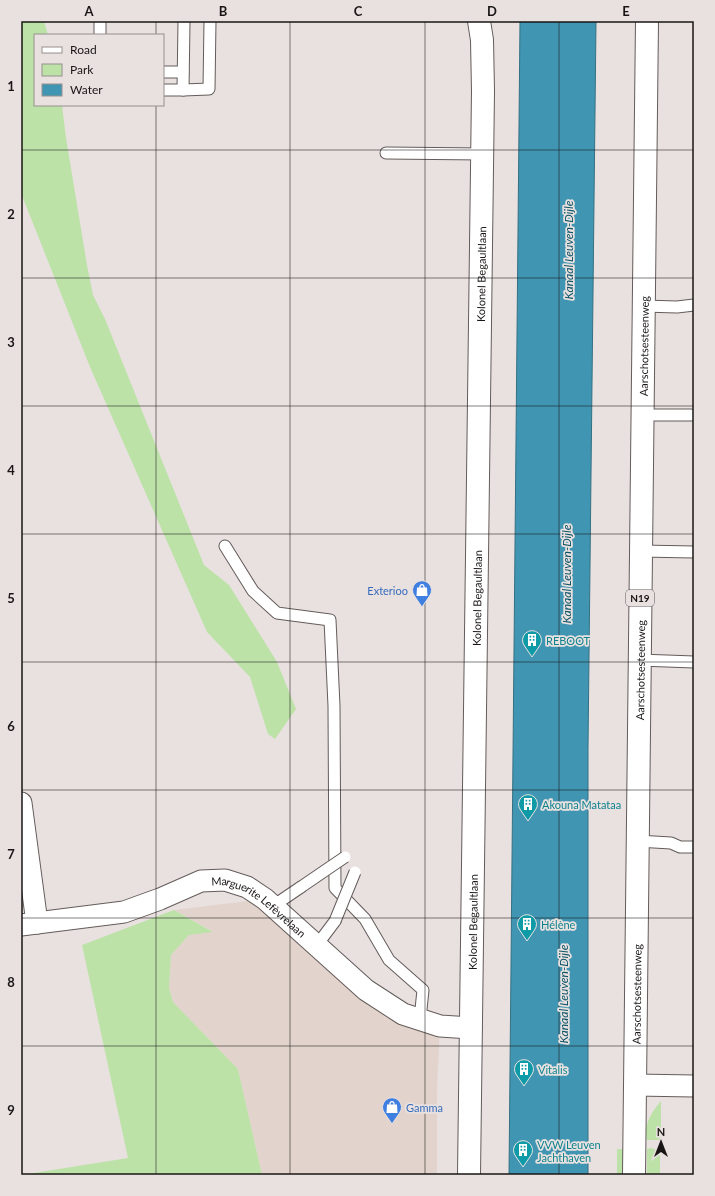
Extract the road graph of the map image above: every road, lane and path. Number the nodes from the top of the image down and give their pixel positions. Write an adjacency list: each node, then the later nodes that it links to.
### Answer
1 (100, 21): 6 (lane)
2 (184, 21): 8 (lane)
3 (210, 21): 10 (lane)
4 (479, 21): 12 (main road, Kolonel Begaultlaan)
5 (646, 21): 14 (main road, Aarschotsesteenweg / N19)
6 (100, 34)
7 (164, 72): 8 (lane)
8 (184, 72): 10 (lane)
9 (164, 90): 10 (lane)
10 (183, 90)
11 (386, 153): 12 (lane)
12 (483, 154): 31 (main road, Kolonel Begaultlaan)
13 (694, 305): 14 (lane)
14 (643, 306): 15 (main road, Aarschotsesteenweg / N19)
15 (642, 415): 16 (lane); 18 (main road, Aarschotsesteenweg / N19)
16 (691, 415)
17 (225, 546): 30 (lane)
18 (640, 551): 19 (lane); 20 (main road, Aarschotsesteenweg / N19)
19 (694, 552)
20 (639, 660): 21 (lane); 23 (main road, Aarschotsesteenweg / N19)
21 (694, 662)
22 (21, 802): 28 (street)
23 (637, 841): 24 (lane); 32 (main road, Aarschotsesteenweg / N19)
24 (694, 847)
25 (345, 857): 27 (lane, bridge)
26 (355, 872): 29 (lane, bridge)
27 (274, 906): 28 (street, Marguerite Lefèvrelaan); 29 (street, Marguerite Lefèvrelaan)
28 (29, 924)
29 (317, 945): 30 (street, Marguerite Lefèvrelaan)
30 (420, 1019): 31 (street, Marguerite Lefèvrelaan)
31 (471, 1028): 34 (main road, Kolonel Begaultlaan)
32 (635, 1085): 33 (street); 35 (main road, Aarschotsesteenweg / N19)
33 (694, 1086)
34 (469, 1175)
35 (634, 1175)

